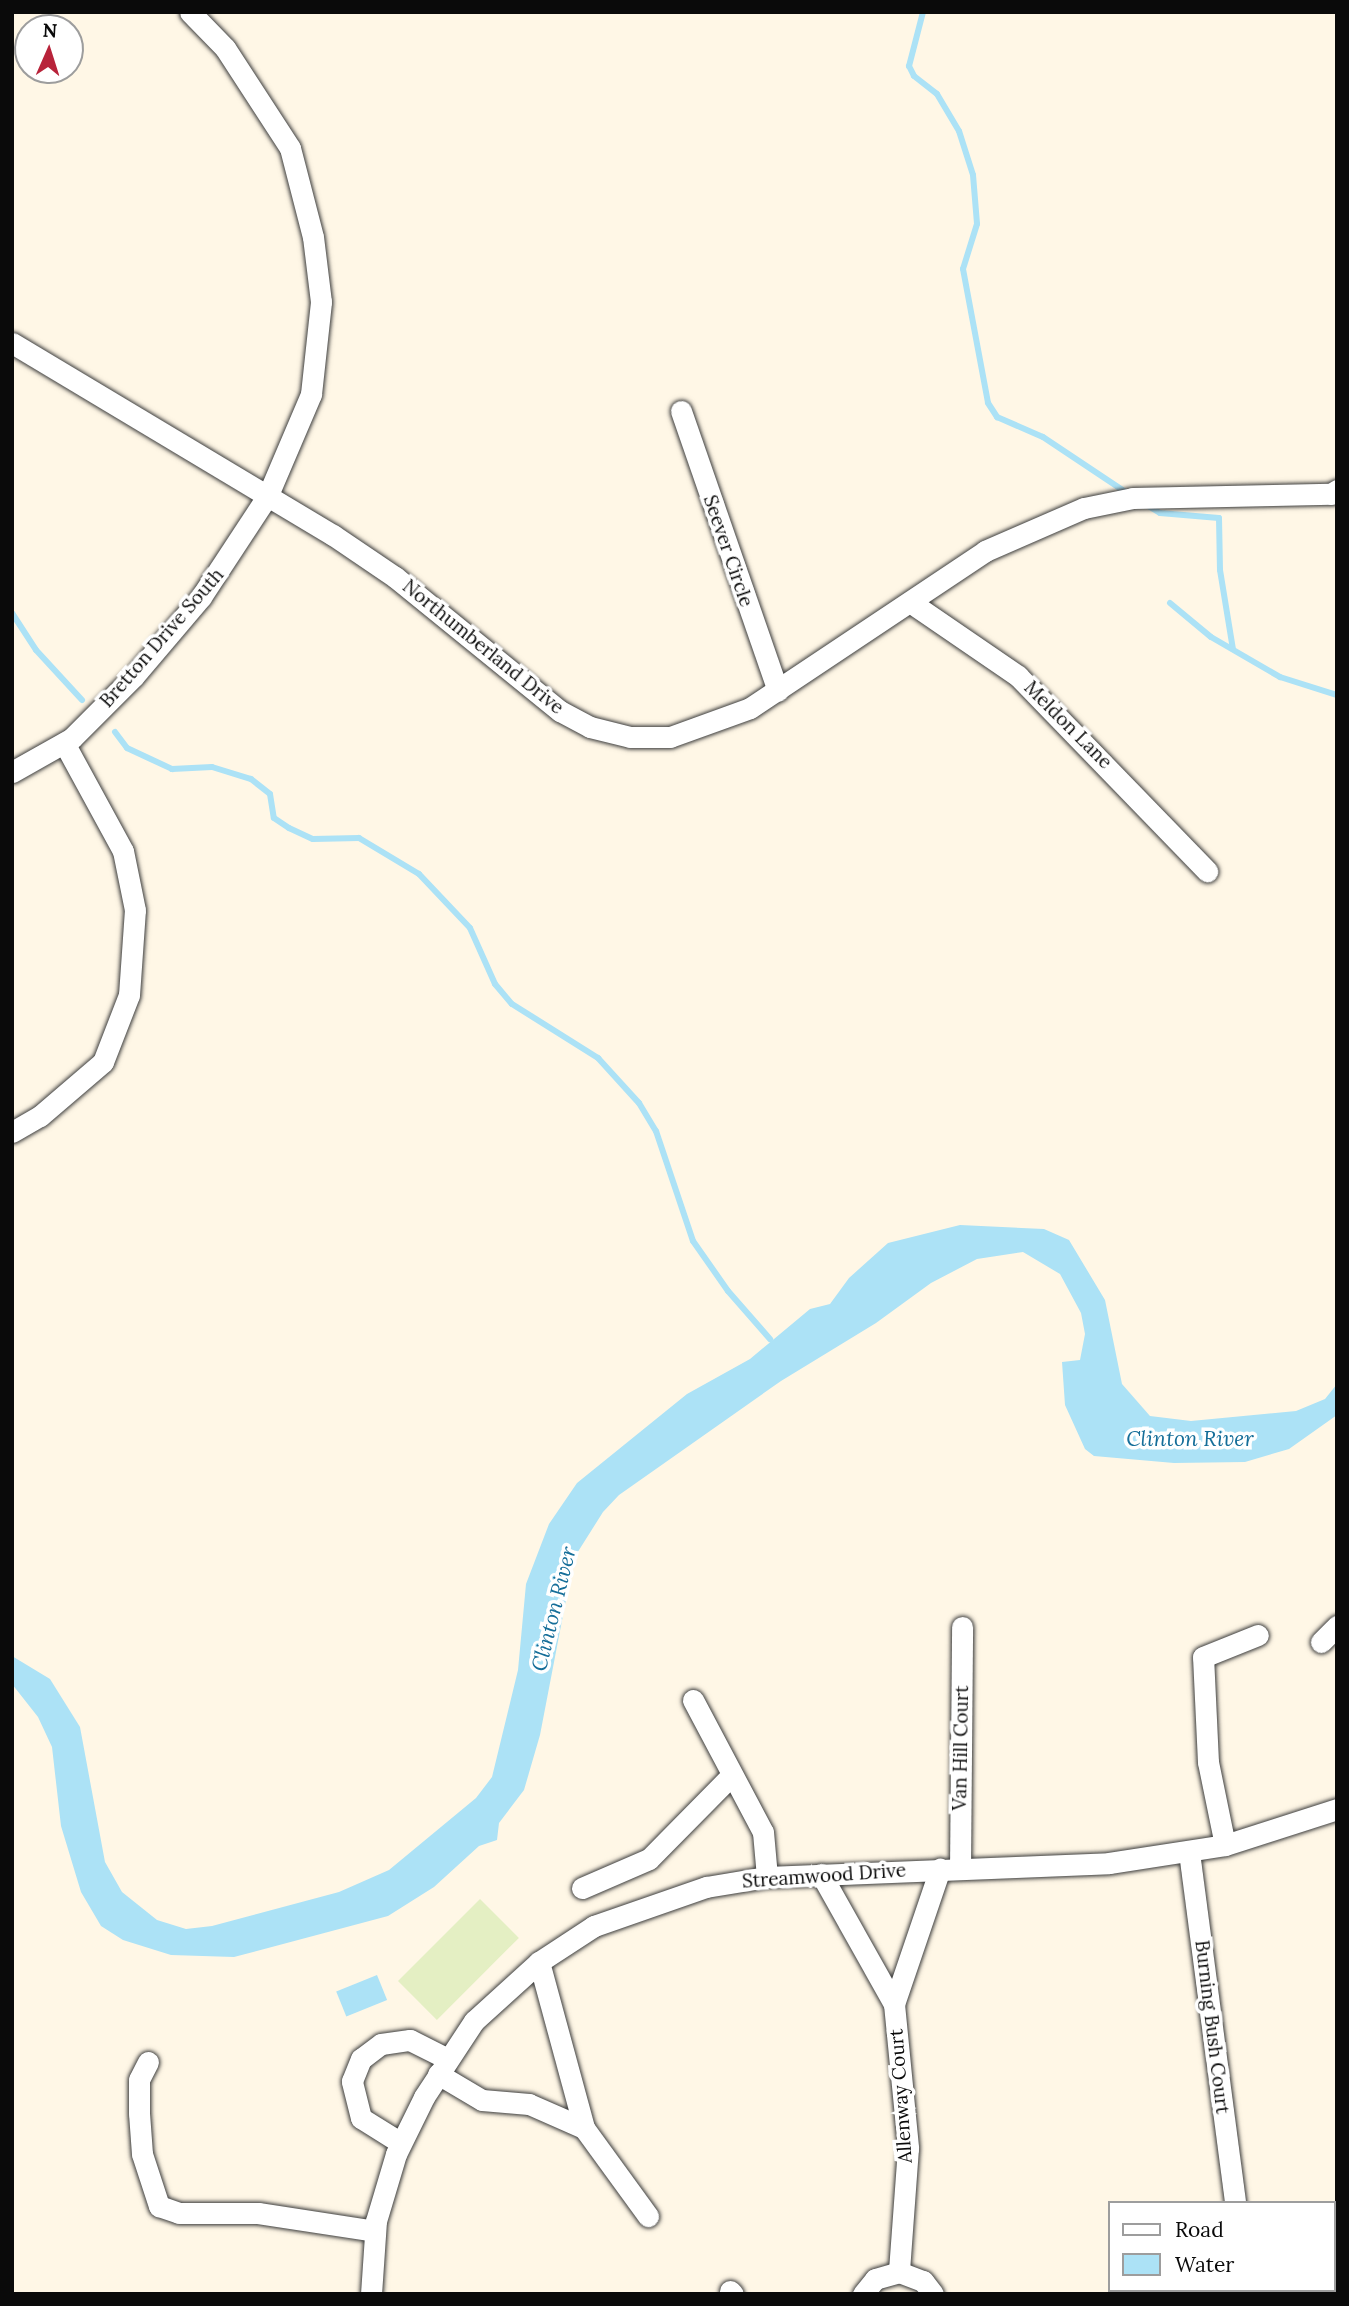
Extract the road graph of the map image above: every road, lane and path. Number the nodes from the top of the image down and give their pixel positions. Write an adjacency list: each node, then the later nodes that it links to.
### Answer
1 (190, 12): 4 (street, Bretton Drive South)
2 (12, 343): 4 (street, Northumberland Drive)
3 (681, 411): 7 (street, Seever Circle)
4 (268, 495): 7 (street, Northumberland Drive); 8 (street, Bretton Drive South)
5 (1335, 498): 6 (street, Northumberland Drive)
6 (910, 602): 7 (street, Northumberland Drive); 10 (street, Meldon Lane)
7 (778, 691)
8 (64, 743): 9 (street, Bretton Drive South); 11 (street)
9 (12, 772)
10 (1207, 871)
11 (12, 1132)
12 (1337, 1626): 15 (street)
13 (962, 1627): 21 (street, Van Hill Court)
14 (1258, 1635): 19 (street)
15 (1321, 1642)
16 (693, 1700): 17 (street)
17 (730, 1777): 23 (street); 24 (street)
18 (1337, 1809): 19 (street, Streamwood Drive)
19 (1225, 1845): 20 (street, Streamwood Drive)
20 (1189, 1852): 21 (street, Streamwood Drive); 31 (street, Burning Bush Court)
21 (950, 1869): 22 (street, Streamwood Drive); 26 (street, Allenway Court)
22 (821, 1874): 23 (street, Streamwood Drive); 26 (street, Allenway Court)
23 (766, 1877): 25 (street, Streamwood Drive)
24 (582, 1888)
25 (539, 1962): 28 (street, Streamwood Drive); 29 (street)
26 (894, 2004): 34 (street, Allenway Court)
27 (148, 2062): 33 (street)
28 (443, 2066): 29 (street); 30 (street, Streamwood Drive); 30 (street)
29 (584, 2128): 32 (street)
30 (401, 2143): 33 (street, Streamwood Drive)
31 (1235, 2201)
32 (648, 2216)
33 (375, 2231): 35 (street, Streamwood Drive)
34 (899, 2272): 36 (street); 37 (street)
35 (371, 2294)
36 (863, 2294)
37 (933, 2294)

